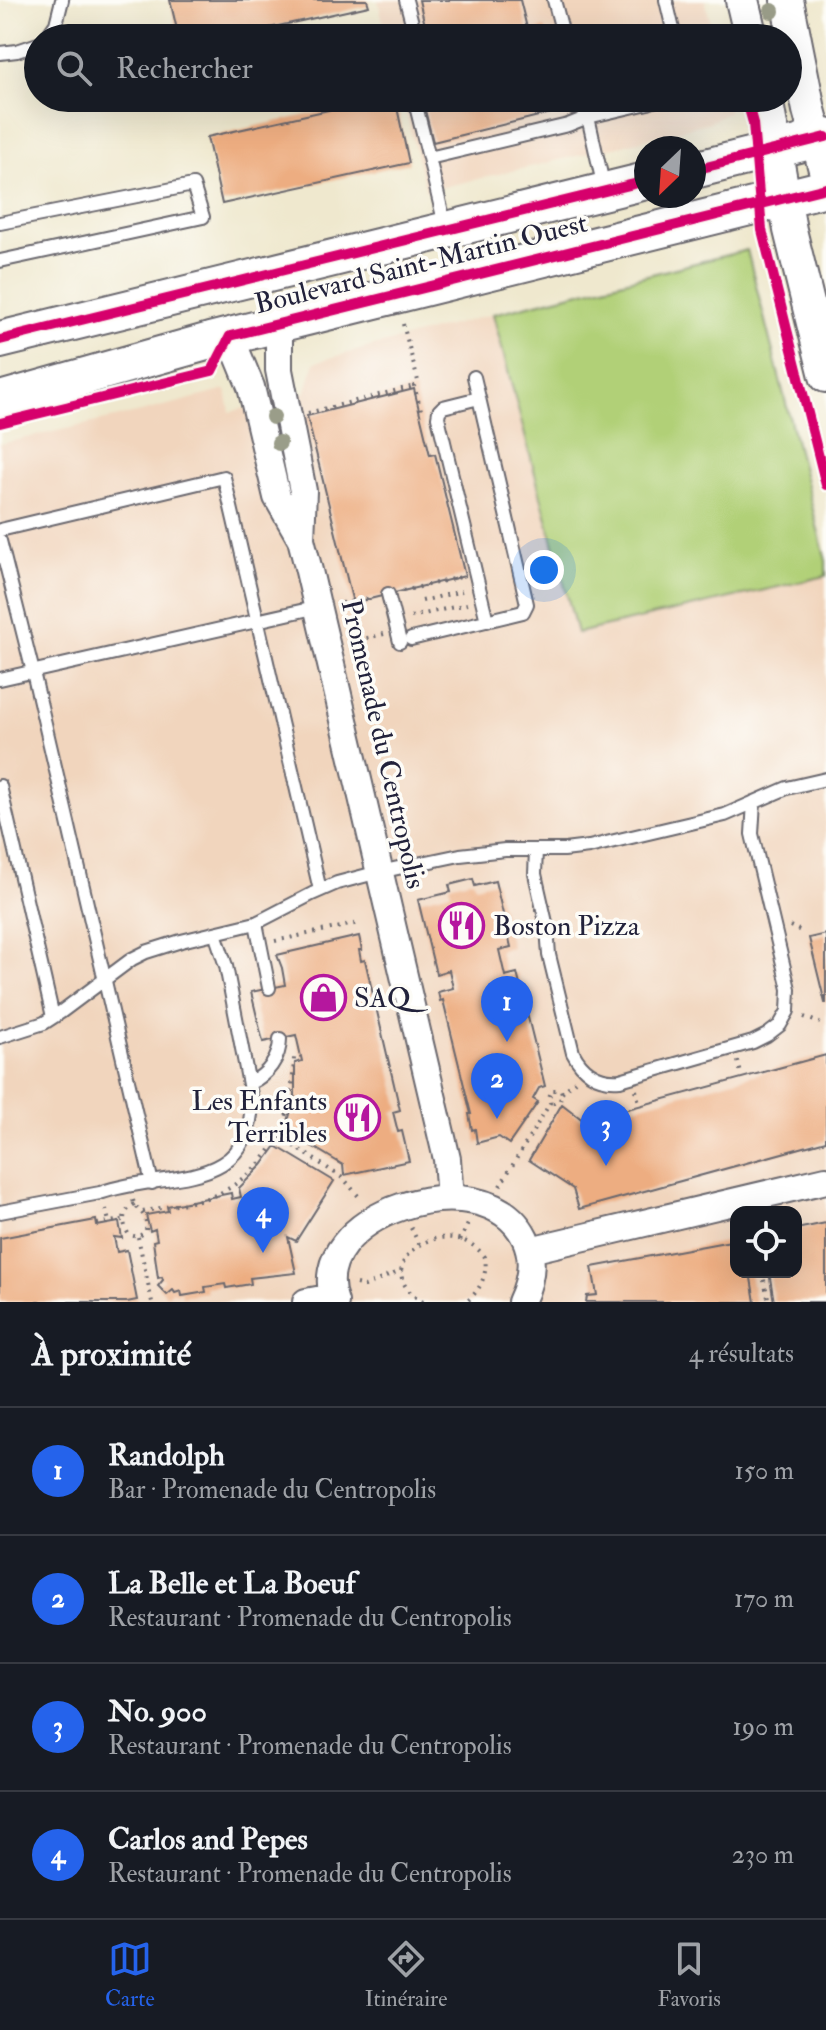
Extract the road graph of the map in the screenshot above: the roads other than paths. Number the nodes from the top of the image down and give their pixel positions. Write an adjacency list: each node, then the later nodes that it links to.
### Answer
1 (62, 0): 7 (lane)
2 (406, 0): 8 (lane)
3 (554, 0): 9 (lane)
4 (666, 0): 10 (lane)
5 (742, 0): 11 (street)
6 (787, 0): 12 (street)
7 (56, 24)
8 (412, 24)
9 (560, 24)
10 (672, 24)
11 (748, 24)
12 (792, 24)
13 (24, 49): 14 (lane)
14 (0, 53)
15 (802, 78): 21 (street)
16 (418, 112): 23 (lane)
17 (585, 112): 20 (lane)
18 (609, 112): 20 (lane)
19 (769, 112): 22 (street)
20 (588, 117): 23 (lane); 28 (lane)
21 (821, 138): 22 (main road); 25 (street)
22 (776, 150): 24 (main road); 29 (street)
23 (429, 158): 31 (lane)
24 (706, 167)
25 (826, 173)
26 (634, 184): 28 (main road, Boulevard Saint-Martin Ouest)
27 (826, 188): 29 (main road, Boulevard Saint-Martin Ouest)
28 (605, 191): 31 (main road, Boulevard Saint-Martin Ouest)
29 (784, 198): 33 (main road, Boulevard Saint-Martin Ouest); 36 (street)
30 (0, 223): 32 (lane)
31 (446, 231): 35 (main road, Boulevard Saint-Martin Ouest)
32 (0, 261)
33 (279, 324): 34 (main road, Boulevard Saint-Martin Ouest); 41 (street, Promenade du Centropolis)
34 (230, 336): 39 (main road, Boulevard Saint-Martin Ouest); 41 (street, Promenade du Centropolis)
35 (0, 340)
36 (826, 376)
37 (474, 377): 38 (lane)
38 (479, 398): 46 (lane); 46 (lane)
39 (0, 400)
40 (0, 530): 45 (lane)
41 (301, 539): 44 (street, Promenade du Centropolis)
42 (0, 541): 47 (lane)
43 (382, 596): 46 (lane)
44 (330, 605): 45 (lane); 53 (street, Promenade du Centropolis)
45 (257, 621): 47 (lane); 54 (lane)
46 (487, 621)
47 (33, 672): 48 (lane); 57 (lane)
48 (0, 679)
49 (826, 779): 51 (lane)
50 (0, 786): 59 (lane)
51 (754, 802): 52 (lane); 52 (lane)
52 (536, 850): 53 (lane)
53 (379, 872): 54 (lane); 65 (street, Promenade du Centropolis)
54 (320, 890): 55 (lane)
55 (256, 923): 56 (lane); 58 (lane)
56 (215, 933): 57 (lane); 62 (lane)
57 (104, 979): 59 (lane); 64 (lane)
58 (269, 988)
59 (53, 1017): 60 (lane)
60 (0, 1037)
61 (280, 1039): 62 (lane)
62 (250, 1083): 64 (lane)
63 (826, 1180): 67 (street)
64 (152, 1183): 66 (lane)
65 (450, 1198): 67 (street); 68 (street)
66 (0, 1212)
67 (530, 1250): 70 (street)
68 (340, 1294): 69 (street)
69 (306, 1302)
70 (521, 1302)

